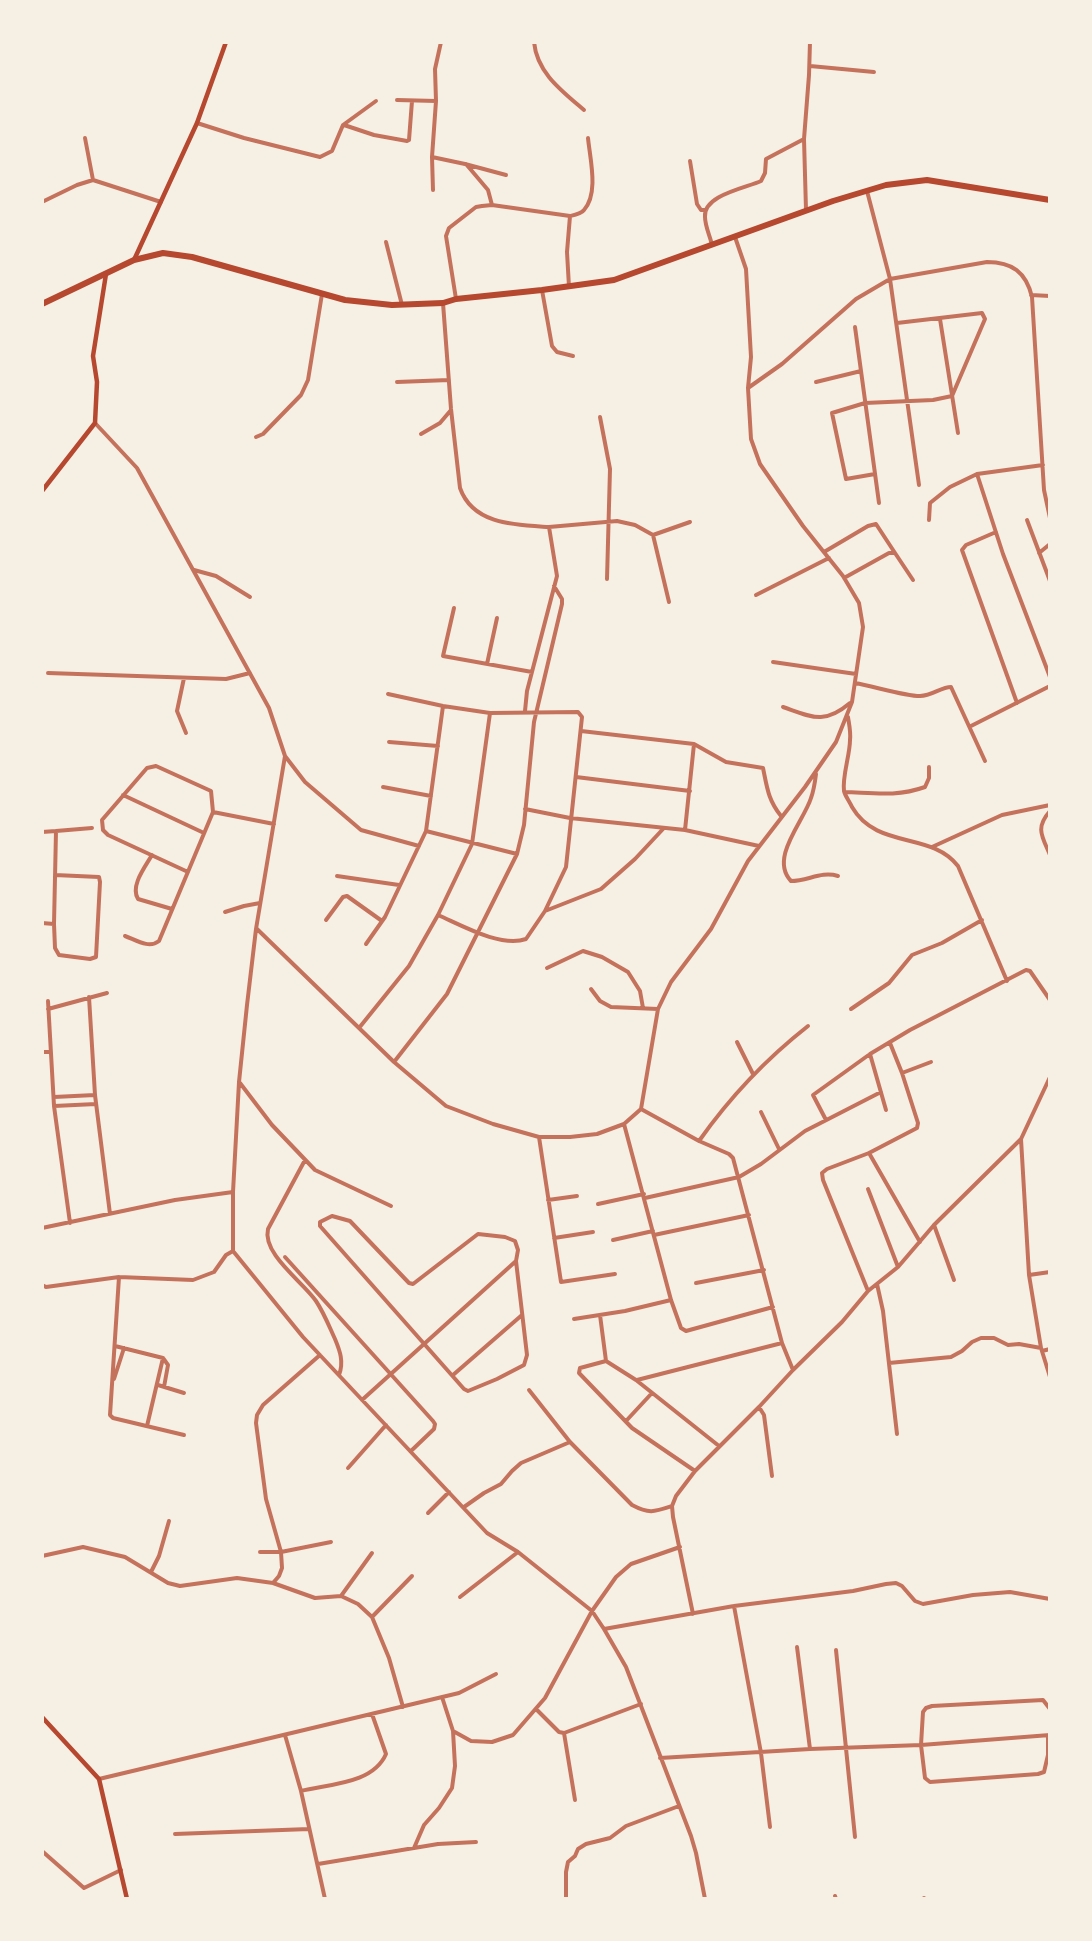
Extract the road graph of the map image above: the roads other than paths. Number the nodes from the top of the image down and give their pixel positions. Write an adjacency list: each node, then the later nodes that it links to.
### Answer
1 (226, 42): 12 (main road)
2 (441, 42): 10 (street)
3 (534, 42): 11 (street)
4 (810, 42): 5 (street)
5 (810, 66): 6 (street); 16 (street)
6 (874, 72)
7 (397, 100): 8 (street)
8 (412, 100): 10 (street); 13 (street)
9 (376, 101): 13 (street)
10 (436, 101): 17 (street)
11 (584, 110)
12 (197, 123): 13 (street); 26 (main road)
13 (343, 125)
14 (85, 138): 21 (street)
15 (588, 138): 30 (street)
16 (804, 139): 28 (street); 29 (street)
17 (432, 157): 19 (street); 22 (street)
18 (690, 161): 28 (street)
19 (465, 164): 20 (street); 27 (street)
20 (506, 175)
21 (93, 180): 25 (street); 26 (street)
22 (433, 190)
23 (867, 190): 24 (highway); 29 (highway); 36 (street)
24 (1050, 200)
25 (42, 202)
26 (162, 202): 34 (main road)
27 (492, 205): 30 (street); 42 (street)
28 (706, 210): 33 (street)
29 (806, 211): 31 (highway)
30 (570, 216): 37 (street)
31 (735, 237): 33 (highway); 54 (street)
32 (386, 242): 45 (street)
33 (712, 245): 37 (highway)
34 (134, 261): 35 (highway); 39 (highway)
35 (106, 274): 44 (highway); 60 (main road)
36 (890, 279): 40 (street); 47 (street); 54 (street)
37 (569, 287): 38 (highway)
38 (542, 290): 42 (highway); 49 (street)
39 (322, 293): 45 (highway); 63 (street)
40 (1031, 295): 41 (street); 64 (street)
41 (1050, 296)
42 (456, 299): 43 (highway)
43 (443, 303): 45 (highway); 51 (street)
44 (42, 304)
45 (402, 304)
46 (940, 319): 47 (street); 55 (street); 55 (street)
47 (897, 323): 56 (street)
48 (855, 327): 50 (street)
49 (573, 356)
50 (861, 371): 52 (street); 57 (street)
51 (449, 380): 53 (street); 58 (street)
52 (816, 381)
53 (397, 382)
54 (748, 388): 79 (street)
55 (952, 396): 56 (street); 61 (street)
56 (908, 402): 57 (street); 67 (street)
57 (865, 403): 65 (street); 65 (street)
58 (451, 409): 62 (street); 75 (street)
59 (600, 417): 73 (street)
60 (95, 423): 68 (main road); 83 (street)
61 (958, 433)
62 (421, 434)
63 (256, 437)
64 (1043, 465): 66 (street); 70 (street)
65 (875, 474): 69 (street)
66 (977, 474): 71 (street); 76 (street)
67 (919, 485)
68 (42, 491)
69 (879, 503)
70 (1050, 518)
71 (929, 520)
72 (1028, 520): 81 (street)
73 (609, 522): 75 (street); 77 (street); 85 (street)
74 (690, 522): 77 (street)
75 (549, 527): 88 (street)
76 (996, 532): 100 (street); 106 (street)
77 (653, 535): 91 (street)
78 (1050, 544): 81 (street)
79 (824, 552): 80 (street); 82 (street)
80 (895, 553): 84 (street); 86 (street)
81 (1039, 553): 87 (street)
82 (829, 558): 84 (street); 89 (street)
83 (193, 570): 90 (street); 98 (street)
84 (844, 578): 99 (street)
85 (607, 579)
86 (913, 580)
87 (1050, 581)
88 (554, 586): 96 (street); 110 (street)
89 (756, 595)
90 (250, 597)
91 (669, 602)
92 (454, 608): 95 (street)
93 (497, 618): 95 (street)
94 (773, 662): 99 (street)
95 (487, 664): 96 (street)
96 (532, 672): 109 (street)
97 (48, 673): 101 (street)
98 (250, 673): 101 (street); 119 (street)
99 (856, 674): 102 (street)
100 (1050, 677)
101 (184, 678): 115 (street)
102 (855, 683): 105 (street); 113 (street)
103 (1050, 686): 106 (street)
104 (388, 694): 107 (street)
105 (852, 702): 108 (street); 112 (street)
106 (1017, 703): 113 (street)
107 (443, 706): 111 (street); 118 (street)
108 (783, 707)
109 (525, 711): 110 (street); 111 (street)
110 (537, 711): 114 (street); 130 (street)
111 (490, 713): 143 (street)
112 (847, 714): 122 (street); 126 (street)
113 (971, 726): 120 (street)
114 (581, 731): 117 (street); 123 (street)
115 (186, 733)
116 (389, 742): 118 (street)
117 (694, 744): 125 (street); 133 (street)
118 (438, 746): 128 (street)
119 (285, 756): 135 (street); 144 (street)
120 (985, 761)
121 (929, 767): 126 (street)
122 (817, 770): 133 (street); 153 (street)
123 (576, 777): 125 (street); 134 (street)
124 (383, 787): 128 (street)
125 (690, 791): 138 (street)
126 (844, 792): 146 (street)
127 (123, 795): 132 (street); 142 (street); 148 (street)
128 (431, 796): 140 (street)
129 (1050, 805): 146 (street)
130 (525, 809): 134 (street); 147 (street)
131 (1050, 810): 149 (street)
132 (213, 812): 135 (street); 142 (street)
133 (782, 816): 145 (street)
134 (570, 818): 137 (street); 157 (street)
135 (274, 825): 155 (street)
136 (92, 828): 139 (street)
137 (663, 828): 138 (street); 157 (street)
138 (685, 830): 145 (street)
139 (56, 831): 141 (street); 151 (street)
140 (426, 831): 143 (street); 144 (street)
141 (42, 832)
142 (204, 832): 150 (street)
143 (472, 844): 147 (street); 159 (street)
144 (419, 846): 154 (street)
145 (759, 846): 178 (street)
146 (931, 847): 161 (street)
147 (517, 854): 166 (street)
148 (152, 855): 150 (street); 156 (street)
149 (1050, 855)
150 (188, 872): 156 (street)
151 (55, 875): 164 (street); 164 (street)
152 (337, 876): 154 (street)
153 (838, 876)
154 (399, 885): 162 (street)
155 (260, 903): 158 (street); 165 (street)
156 (172, 909): 167 (street)
157 (545, 911): 166 (street)
158 (225, 912)
159 (438, 915): 166 (street); 181 (street)
160 (326, 920): 162 (street)
161 (981, 920): 170 (street); 179 (street)
162 (382, 921): 168 (street)
163 (42, 923): 164 (street)
164 (54, 924)
165 (256, 929): 181 (street); 192 (street)
166 (478, 933): 187 (street)
167 (125, 936)
168 (366, 944)
169 (546, 968): 176 (street)
170 (1007, 981): 174 (street); 183 (street)
171 (591, 989): 176 (street)
172 (107, 993): 173 (street)
173 (89, 997): 177 (street); 194 (street)
174 (1050, 1000)
175 (48, 1001): 177 (street)
176 (643, 1008): 178 (street)
177 (48, 1009): 185 (street)
178 (658, 1009): 198 (street)
179 (851, 1009)
180 (808, 1026): 190 (street)
181 (359, 1028): 187 (street)
182 (738, 1042): 190 (street)
183 (890, 1043): 186 (street); 189 (street)
184 (42, 1052): 185 (street)
185 (51, 1053): 195 (street)
186 (870, 1054): 193 (street); 201 (street)
187 (393, 1062): 203 (street)
188 (931, 1062): 189 (street)
189 (902, 1073): 207 (street)
190 (753, 1074): 205 (street)
191 (1050, 1077): 204 (street)
192 (239, 1082): 208 (street); 211 (street)
193 (881, 1092): 199 (street); 201 (street)
194 (95, 1095): 195 (street); 196 (street)
195 (54, 1097): 197 (street)
196 (96, 1104): 197 (street); 217 (street)
197 (54, 1106): 219 (street)
198 (641, 1109): 202 (street); 205 (street)
199 (886, 1110)
200 (761, 1112): 206 (street)
201 (826, 1120): 206 (street)
202 (624, 1124): 203 (street); 213 (street)
203 (539, 1137): 214 (street)
204 (1021, 1139): 220 (street); 234 (street)
205 (699, 1141): 209 (street)
206 (780, 1149): 209 (street)
207 (869, 1153): 226 (street); 240 (street)
208 (305, 1160): 216 (street); 258 (street)
209 (739, 1177): 213 (street); 218 (street)
210 (868, 1189): 230 (street)
211 (233, 1192): 217 (street); 227 (street)
212 (577, 1196): 214 (street)
213 (645, 1196): 215 (street); 223 (street)
214 (548, 1200): 224 (street)
215 (598, 1204)
216 (391, 1206)
217 (110, 1214): 219 (street)
218 (749, 1215): 223 (street); 231 (street)
219 (69, 1222): 221 (street)
220 (934, 1225): 226 (street); 236 (street)
221 (42, 1228)
222 (593, 1232): 224 (street)
223 (654, 1233): 225 (street); 241 (street)
224 (554, 1238): 233 (street)
225 (613, 1240)
226 (920, 1242): 230 (street)
227 (233, 1251): 235 (street); 252 (street)
228 (285, 1257): 257 (street)
229 (516, 1261): 243 (street); 246 (street); 246 (street)
230 (898, 1266): 238 (street)
231 (764, 1270): 237 (street); 242 (street)
232 (1050, 1272): 234 (street)
233 (615, 1274)
234 (1029, 1275): 250 (street)
235 (118, 1277): 239 (street); 248 (street)
236 (954, 1280)
237 (696, 1283)
238 (877, 1284): 240 (street); 255 (street)
239 (42, 1285)
240 (868, 1291): 256 (street)
241 (671, 1300): 242 (street); 244 (street)
242 (773, 1307): 247 (street)
243 (523, 1315): 259 (street); 259 (street)
244 (600, 1315): 245 (street); 254 (street)
245 (574, 1319)
246 (424, 1343): 257 (street); 259 (street)
247 (782, 1343): 256 (street); 261 (street)
248 (115, 1346): 249 (street); 264 (street)
249 (124, 1348): 253 (street); 264 (street)
250 (1042, 1349): 251 (street); 255 (street); 260 (street)
251 (1050, 1349)
252 (320, 1355): 258 (street); 289 (street)
253 (163, 1358): 262 (street); 263 (street)
254 (606, 1360): 261 (street); 270 (street)
255 (889, 1363): 273 (street)
256 (793, 1370): 269 (street)
257 (390, 1374): 268 (street); 277 (street)
258 (339, 1375): 268 (street)
259 (453, 1375)
260 (1050, 1377)
261 (636, 1380): 267 (street)
262 (158, 1385): 263 (street); 272 (street)
263 (164, 1387): 266 (street)
264 (111, 1389): 272 (street)
265 (529, 1390): 275 (street)
266 (184, 1393)
267 (652, 1393): 270 (street); 276 (street)
268 (362, 1400): 271 (street)
269 (759, 1407): 276 (street); 280 (street)
270 (626, 1422): 279 (street)
271 (386, 1425): 277 (street); 278 (street)
272 (147, 1426): 274 (street)
273 (897, 1434)
274 (184, 1435)
275 (570, 1442): 282 (street); 283 (street)
276 (719, 1446): 279 (street)
277 (411, 1451): 281 (street)
278 (348, 1468)
279 (695, 1471): 282 (street)
280 (772, 1476)
281 (449, 1492): 283 (street); 284 (street)
282 (672, 1506): 287 (street)
283 (464, 1507): 290 (street)
284 (428, 1513)
285 (169, 1521): 293 (street)
286 (331, 1542): 289 (street)
287 (680, 1547): 300 (street); 301 (street)
288 (260, 1552): 289 (street)
289 (280, 1552): 295 (street)
290 (518, 1552): 297 (street); 300 (street)
291 (372, 1553): 296 (street)
292 (42, 1556): 293 (street)
293 (151, 1572): 295 (street)
294 (412, 1576): 302 (street)
295 (273, 1583): 296 (street)
296 (342, 1596): 302 (street)
297 (460, 1597)
298 (1050, 1599): 299 (street)
299 (734, 1606): 301 (street); 321 (street)
300 (592, 1611): 303 (street); 310 (street)
301 (693, 1614): 303 (street)
302 (372, 1617): 309 (street)
303 (604, 1629): 308 (street)
304 (797, 1647): 320 (street)
305 (836, 1650): 319 (street)
306 (496, 1674): 307 (street)
307 (442, 1697): 309 (street); 314 (street)
308 (641, 1704): 315 (street); 322 (street)
309 (403, 1707): 312 (street)
310 (536, 1709): 314 (street); 315 (street)
311 (1050, 1709): 318 (street)
312 (372, 1714): 316 (street); 324 (street)
313 (42, 1717): 323 (main road)
314 (453, 1731): 332 (street)
315 (564, 1733): 325 (street)
316 (285, 1735): 323 (street); 324 (street)
317 (1049, 1735): 318 (street); 318 (street)
318 (921, 1745): 319 (street)
319 (845, 1748): 320 (street); 330 (street)
320 (810, 1749): 321 (street)
321 (761, 1753): 322 (street); 327 (street)
322 (660, 1758): 326 (street)
323 (99, 1779): 335 (main road)
324 (301, 1791): 328 (street)
325 (575, 1800)
326 (679, 1806): 338 (street); 339 (street)
327 (770, 1827)
328 (309, 1830): 329 (street); 334 (street)
329 (175, 1834)
330 (855, 1837)
331 (476, 1842): 332 (street)
332 (414, 1848): 334 (street)
333 (42, 1851): 335 (street)
334 (318, 1864): 337 (street)
335 (121, 1870): 336 (main road)
336 (127, 1899)
337 (325, 1899)
338 (566, 1899)
339 (705, 1899)

